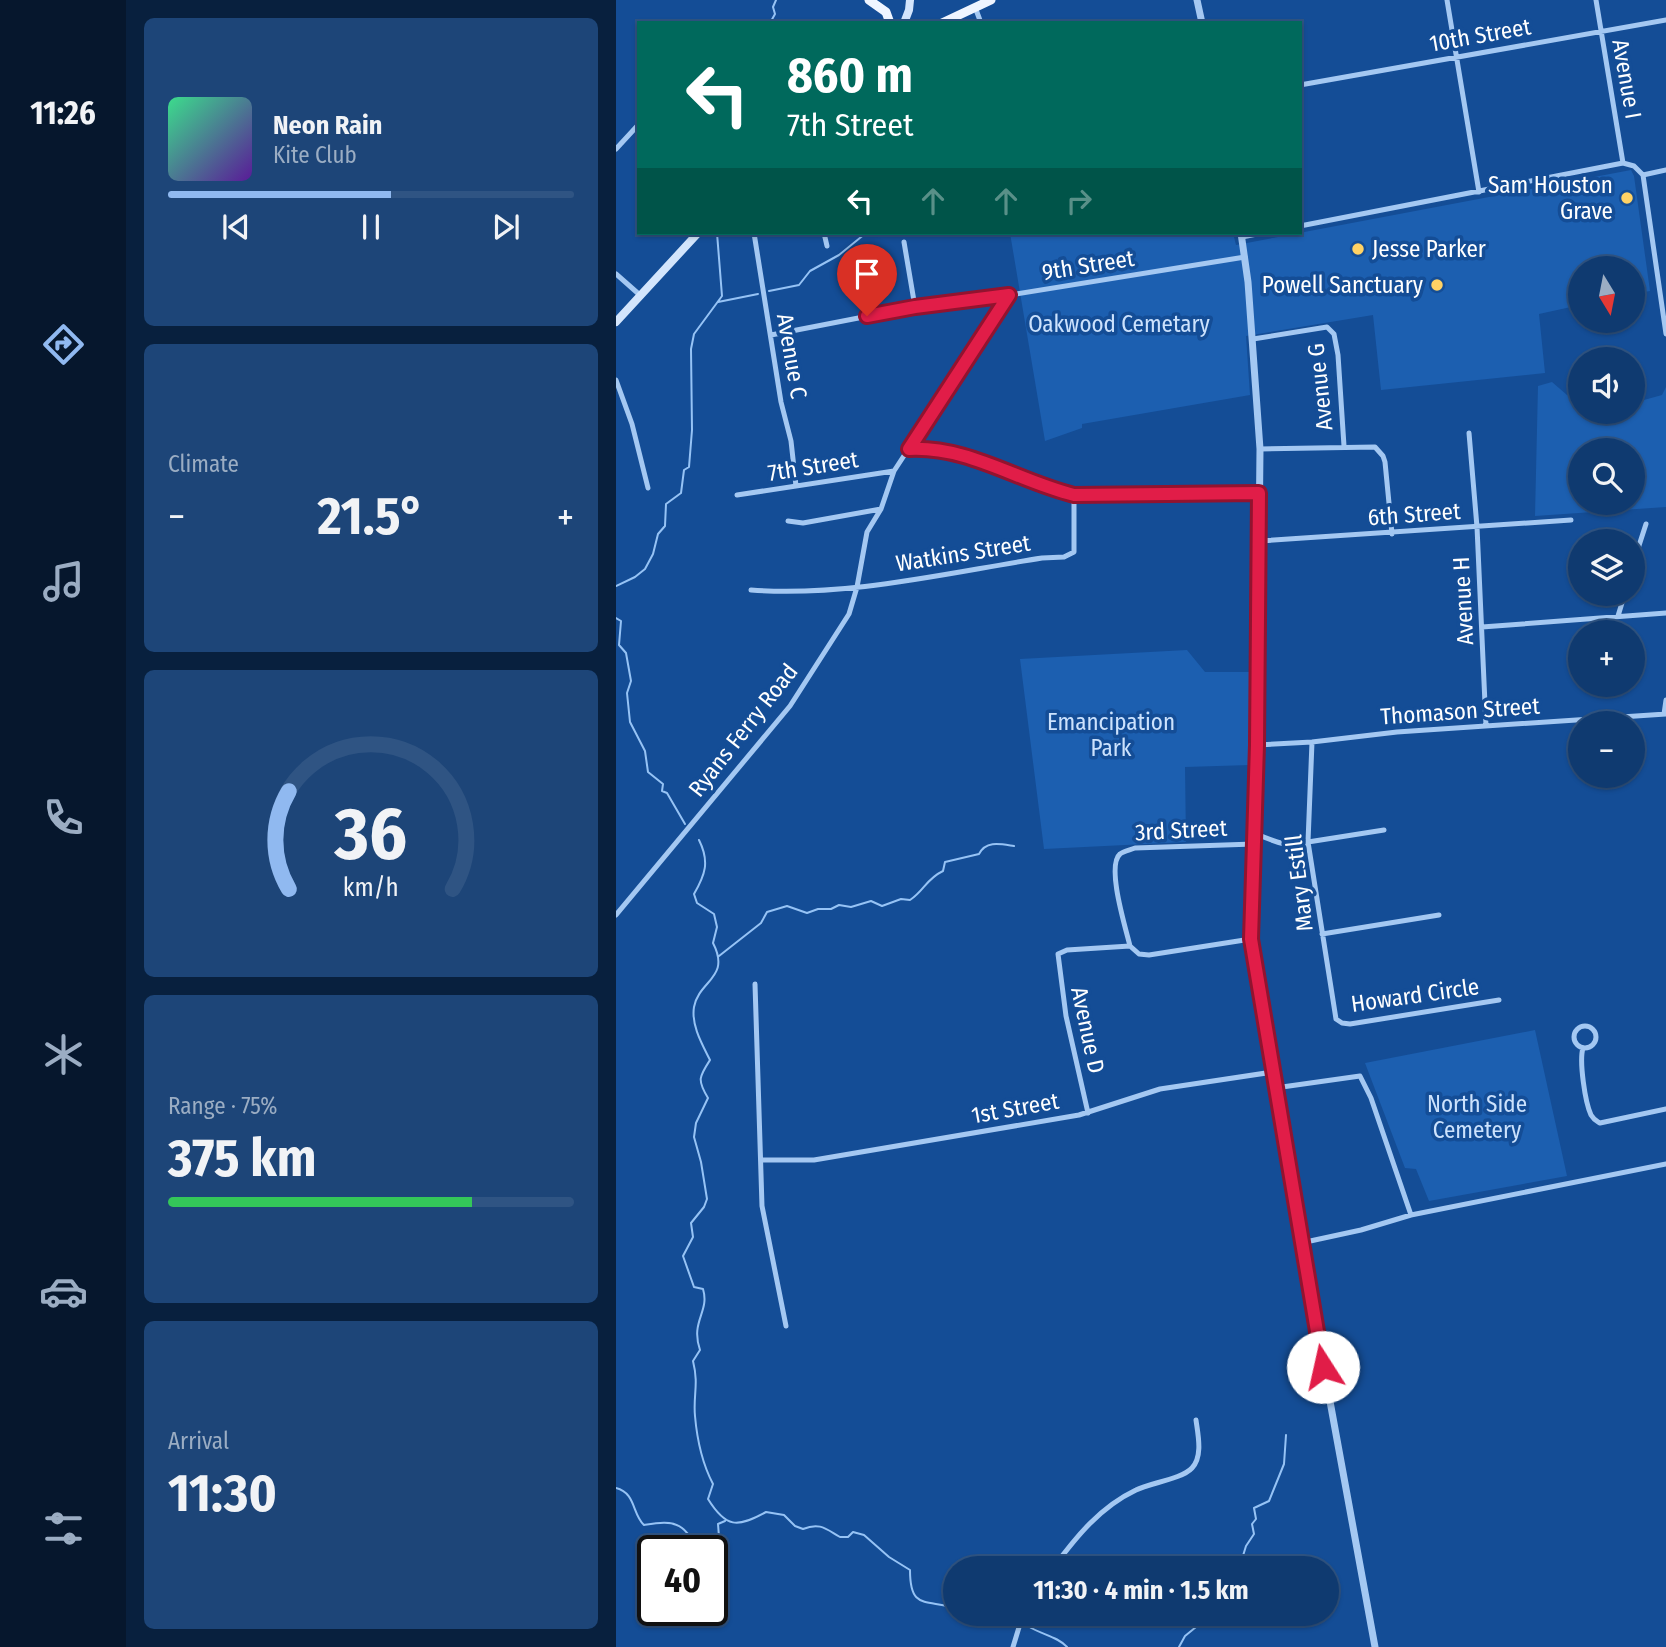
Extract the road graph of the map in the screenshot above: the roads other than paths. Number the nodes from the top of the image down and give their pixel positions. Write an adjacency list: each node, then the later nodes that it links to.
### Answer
1 (869, 0): 9 (main road)
2 (910, 0): 10 (main road)
3 (991, 0): 7 (main road)
4 (1197, 0): 13 (street)
5 (1447, 0): 15 (street)
6 (1595, 0): 14 (street, Avenue I)
7 (975, 7): 11 (main road); 12 (street)
8 (1666, 20): 14 (street, 10th Street)
9 (889, 21)
10 (905, 21)
11 (946, 21)
12 (980, 21)
13 (1202, 21)
14 (1601, 32): 15 (street, 10th Street); 19 (street, Avenue I)
15 (1457, 58): 16 (street, 10th Street); 22 (street)
16 (1302, 85)
17 (637, 126): 18 (street)
18 (616, 149)
19 (1623, 163): 21 (street); 22 (street)
20 (1666, 170): 21 (street)
21 (1643, 175): 36 (street)
22 (1479, 192): 23 (street)
23 (1302, 226)
24 (696, 235): 33 (main road)
25 (754, 235): 37 (street, Avenue C)
26 (824, 235): 29 (street)
27 (1241, 235): 30 (street)
28 (904, 242): 34 (street)
29 (827, 246)
30 (1245, 257): 32 (street, 9th Street); 38 (street)
31 (616, 274): 33 (street)
32 (1009, 295): 34 (street, 9th Street); 42 (street, Ryans Ferry Road)
33 (640, 296): 35 (main road)
34 (915, 307): 37 (street, 9th Street)
35 (616, 322)
36 (1666, 334)
37 (771, 335): 45 (street, Avenue C)
38 (1253, 339): 41 (street, Avenue G); 43 (street)
39 (616, 380): 46 (street)
40 (1469, 433): 54 (street, Avenue H)
41 (1343, 446): 43 (street); 56 (street)
42 (909, 449): 44 (street, Ryans Ferry Road); 49 (street)
43 (1260, 449): 47 (street)
44 (894, 471): 45 (street, 7th Street); 50 (street, Ryans Ferry Road)
45 (796, 486): 48 (street, 7th Street)
46 (648, 488)
47 (1259, 493): 49 (street); 57 (street)
48 (737, 495)
49 (1074, 495): 58 (street, Watkins Street)
50 (881, 509): 52 (street); 58 (street, Ryans Ferry Road)
51 (1571, 520): 54 (street, 6th Street)
52 (788, 521)
53 (1646, 524): 55 (street)
54 (1477, 527): 56 (street, 6th Street); 63 (street, Avenue H)
55 (1645, 530)
56 (1392, 534): 57 (street, 6th Street)
57 (1260, 541): 68 (street)
58 (857, 587): 59 (street, Watkins Street); 73 (street, Ryans Ferry Road)
59 (751, 590)
60 (1621, 606): 62 (street)
61 (1666, 613): 62 (street)
62 (1618, 616): 63 (street)
63 (1482, 626): 66 (street, Avenue H)
64 (1666, 700): 65 (street)
65 (1665, 714): 66 (street, Thomason Street)
66 (1486, 726): 67 (street, Thomason Street)
67 (1312, 742): 68 (street, Thomason Street); 71 (street, Mary Estill)
68 (1257, 745): 70 (street)
69 (1384, 830): 71 (street)
70 (1254, 833): 71 (street); 72 (street)
71 (1308, 842): 75 (street, Mary Estill)
72 (1254, 844): 76 (street); 77 (street, 3rd Street)
73 (616, 915)
74 (1439, 915): 75 (street)
75 (1322, 934): 80 (street, Mary Estill)
76 (1251, 939): 77 (street); 82 (street)
77 (1130, 946): 85 (street, Avenue D)
78 (755, 985): 86 (street)
79 (1499, 1000): 80 (street, Howard Circle)
80 (1336, 1018)
81 (1583, 1048): 81 (street); 84 (street)
82 (1273, 1072): 83 (street); 85 (street, 1st Street)
83 (1275, 1088): 88 (street); 89 (street)
84 (1666, 1109)
85 (1088, 1113): 86 (street, 1st Street)
86 (761, 1160): 90 (street)
87 (1666, 1164): 88 (street)
88 (1411, 1214): 89 (street)
89 (1301, 1243): 95 (street)
90 (786, 1326)
91 (1196, 1420): 92 (street)
92 (1062, 1556)
93 (1019, 1626): 94 (street)
94 (1013, 1647)
95 (1375, 1647)

